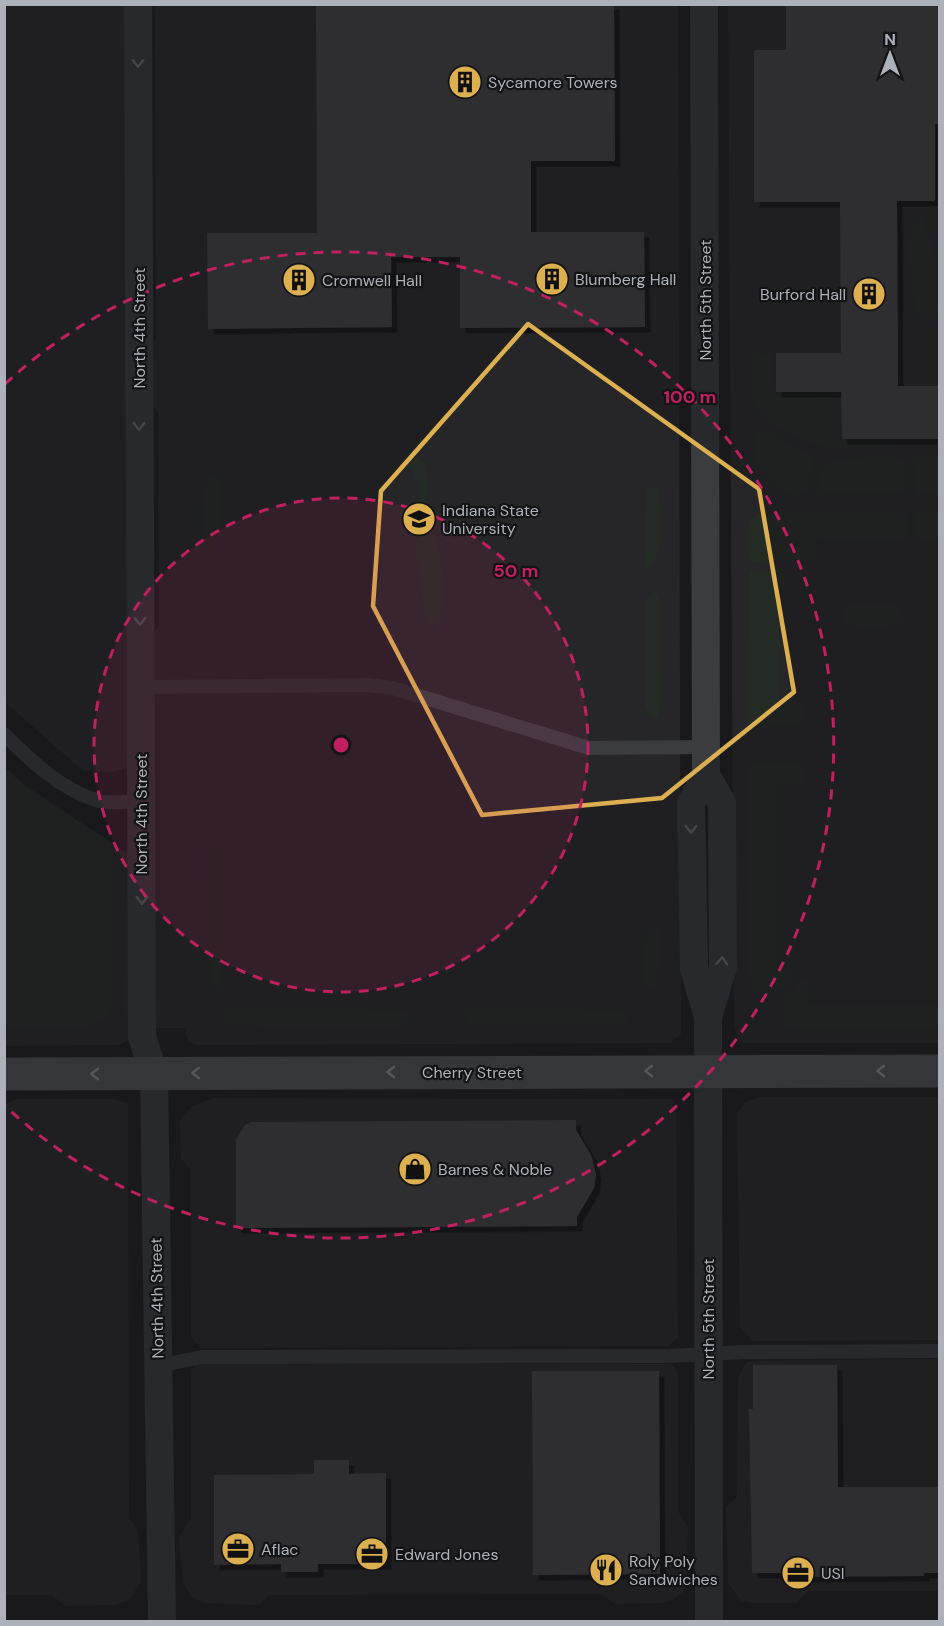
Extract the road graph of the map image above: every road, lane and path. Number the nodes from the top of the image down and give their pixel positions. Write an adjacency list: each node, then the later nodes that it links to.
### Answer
1 (138, 4): 3 (street, North 4th Street, one-way to 3)
2 (704, 4): 5 (street, North 5th Street)
3 (141, 687): 5 (lane); 6 (street, North 4th Street)
4 (4, 734): 6 (lane)
5 (706, 761): 7 (street, North 5th Street)
6 (141, 801): 10 (street, North 4th Street, one-way to 10)
7 (707, 1071): 8 (main road, Cherry Street, one-way to 7); 10 (main road, Cherry Street, one-way to 10); 12 (street, North 5th Street)
8 (939, 1071)
9 (4, 1074): 10 (main road, Cherry Street, one-way to 9)
10 (154, 1074): 13 (street, North 4th Street)
11 (939, 1351): 12 (lane)
12 (708, 1354): 13 (lane); 15 (street, North 5th Street)
13 (158, 1366): 14 (street, North 4th Street)
14 (162, 1622)
15 (709, 1622)

